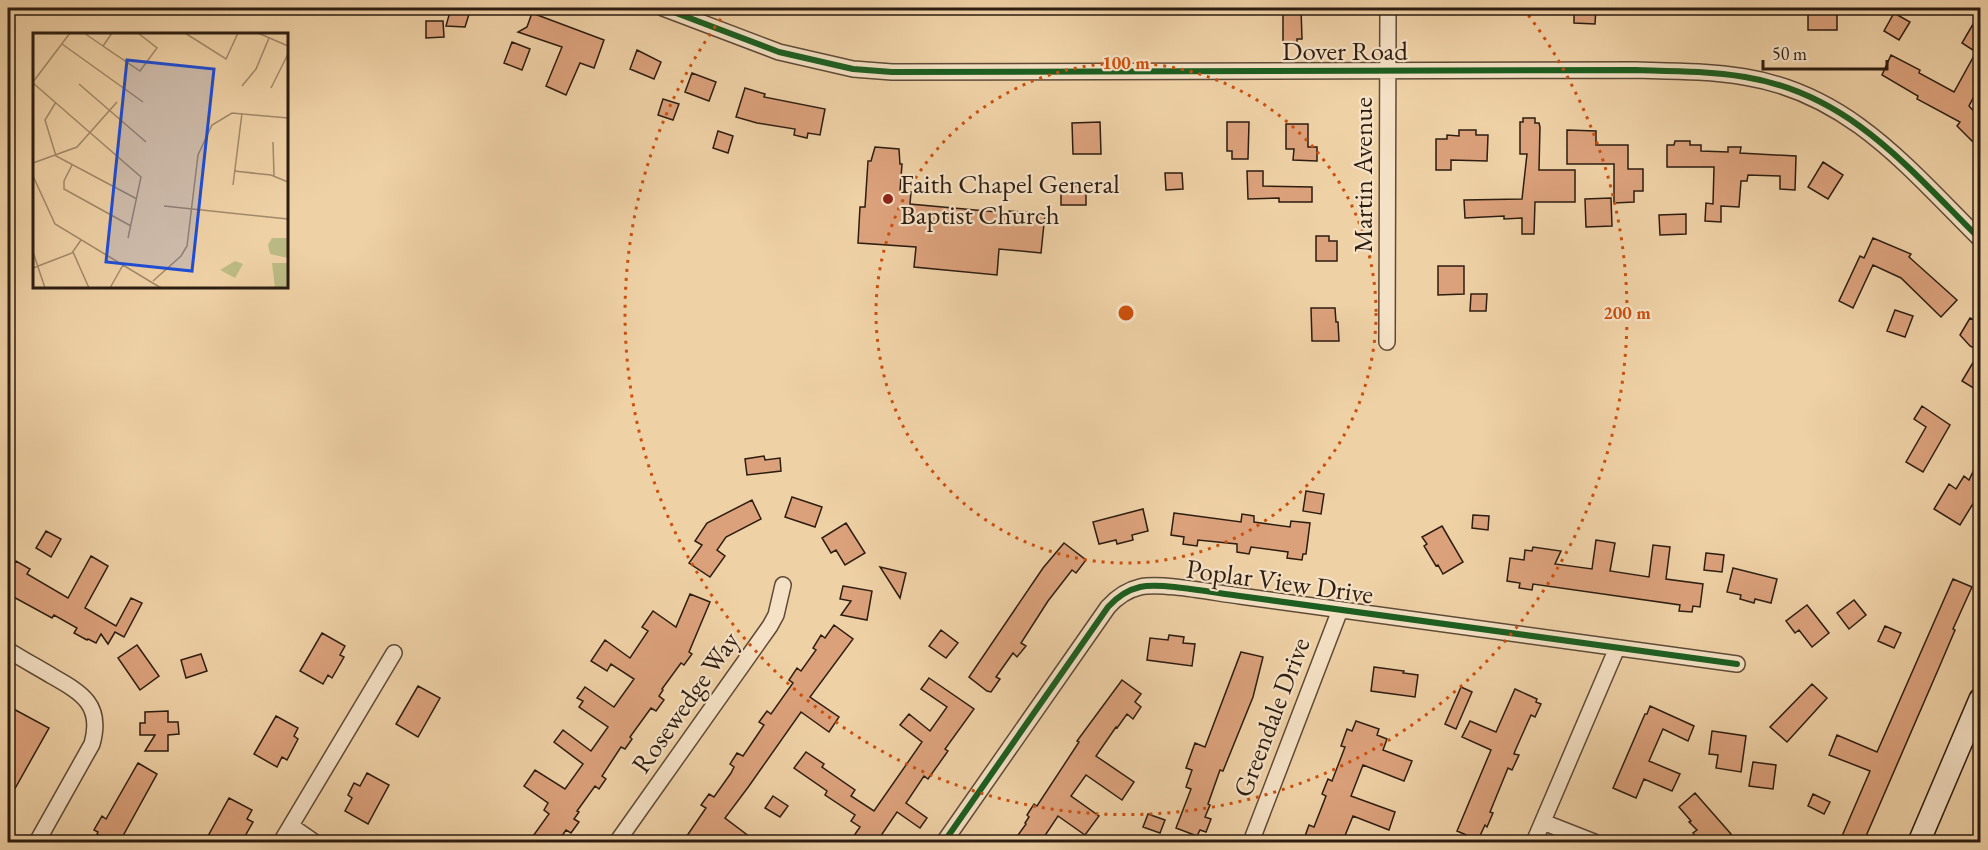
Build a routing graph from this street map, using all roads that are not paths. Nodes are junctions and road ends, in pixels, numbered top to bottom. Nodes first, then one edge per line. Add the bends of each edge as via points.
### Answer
1 (663, 8) edge
2 (1388, 8) edge
3 (1388, 71) junction
4 (1980, 239) edge
5 (1387, 342) dead end
6 (783, 585) dead end
7 (1340, 610) junction
8 (1617, 648) junction
9 (8, 650) edge
10 (394, 653) dead end
11 (1737, 664) dead end
12 (1980, 699) edge
13 (1543, 822) junction
14 (291, 826) junction
15 (37, 843) edge
16 (281, 843) edge
17 (314, 843) edge
18 (617, 843) edge
19 (944, 843) edge
20 (1251, 843) edge
21 (1534, 843) edge
22 (1594, 843) edge
23 (1919, 843) edge

1 - 3 street, Dover Road via 779,52 852,69
2 - 3 street, Martin Avenue
3 - 4 street, Dover Road via 1712,73 1747,77 1794,90 1858,123 1891,150
3 - 5 street, Martin Avenue
6 - 18 street, Rosewedge Way via 770,626
7 - 8 street, Poplar View Drive
7 - 19 street, Poplar View Drive via 1157,586 1142,586 1121,595 1108,607
7 - 20 street, Greendale Drive
8 - 11 street, Poplar View Drive
8 - 13 street
9 - 15 street via 74,688 85,697 96,719 92,744
10 - 14 street
12 - 23 main road
13 - 21 street
13 - 22 street
14 - 16 street
14 - 17 street

